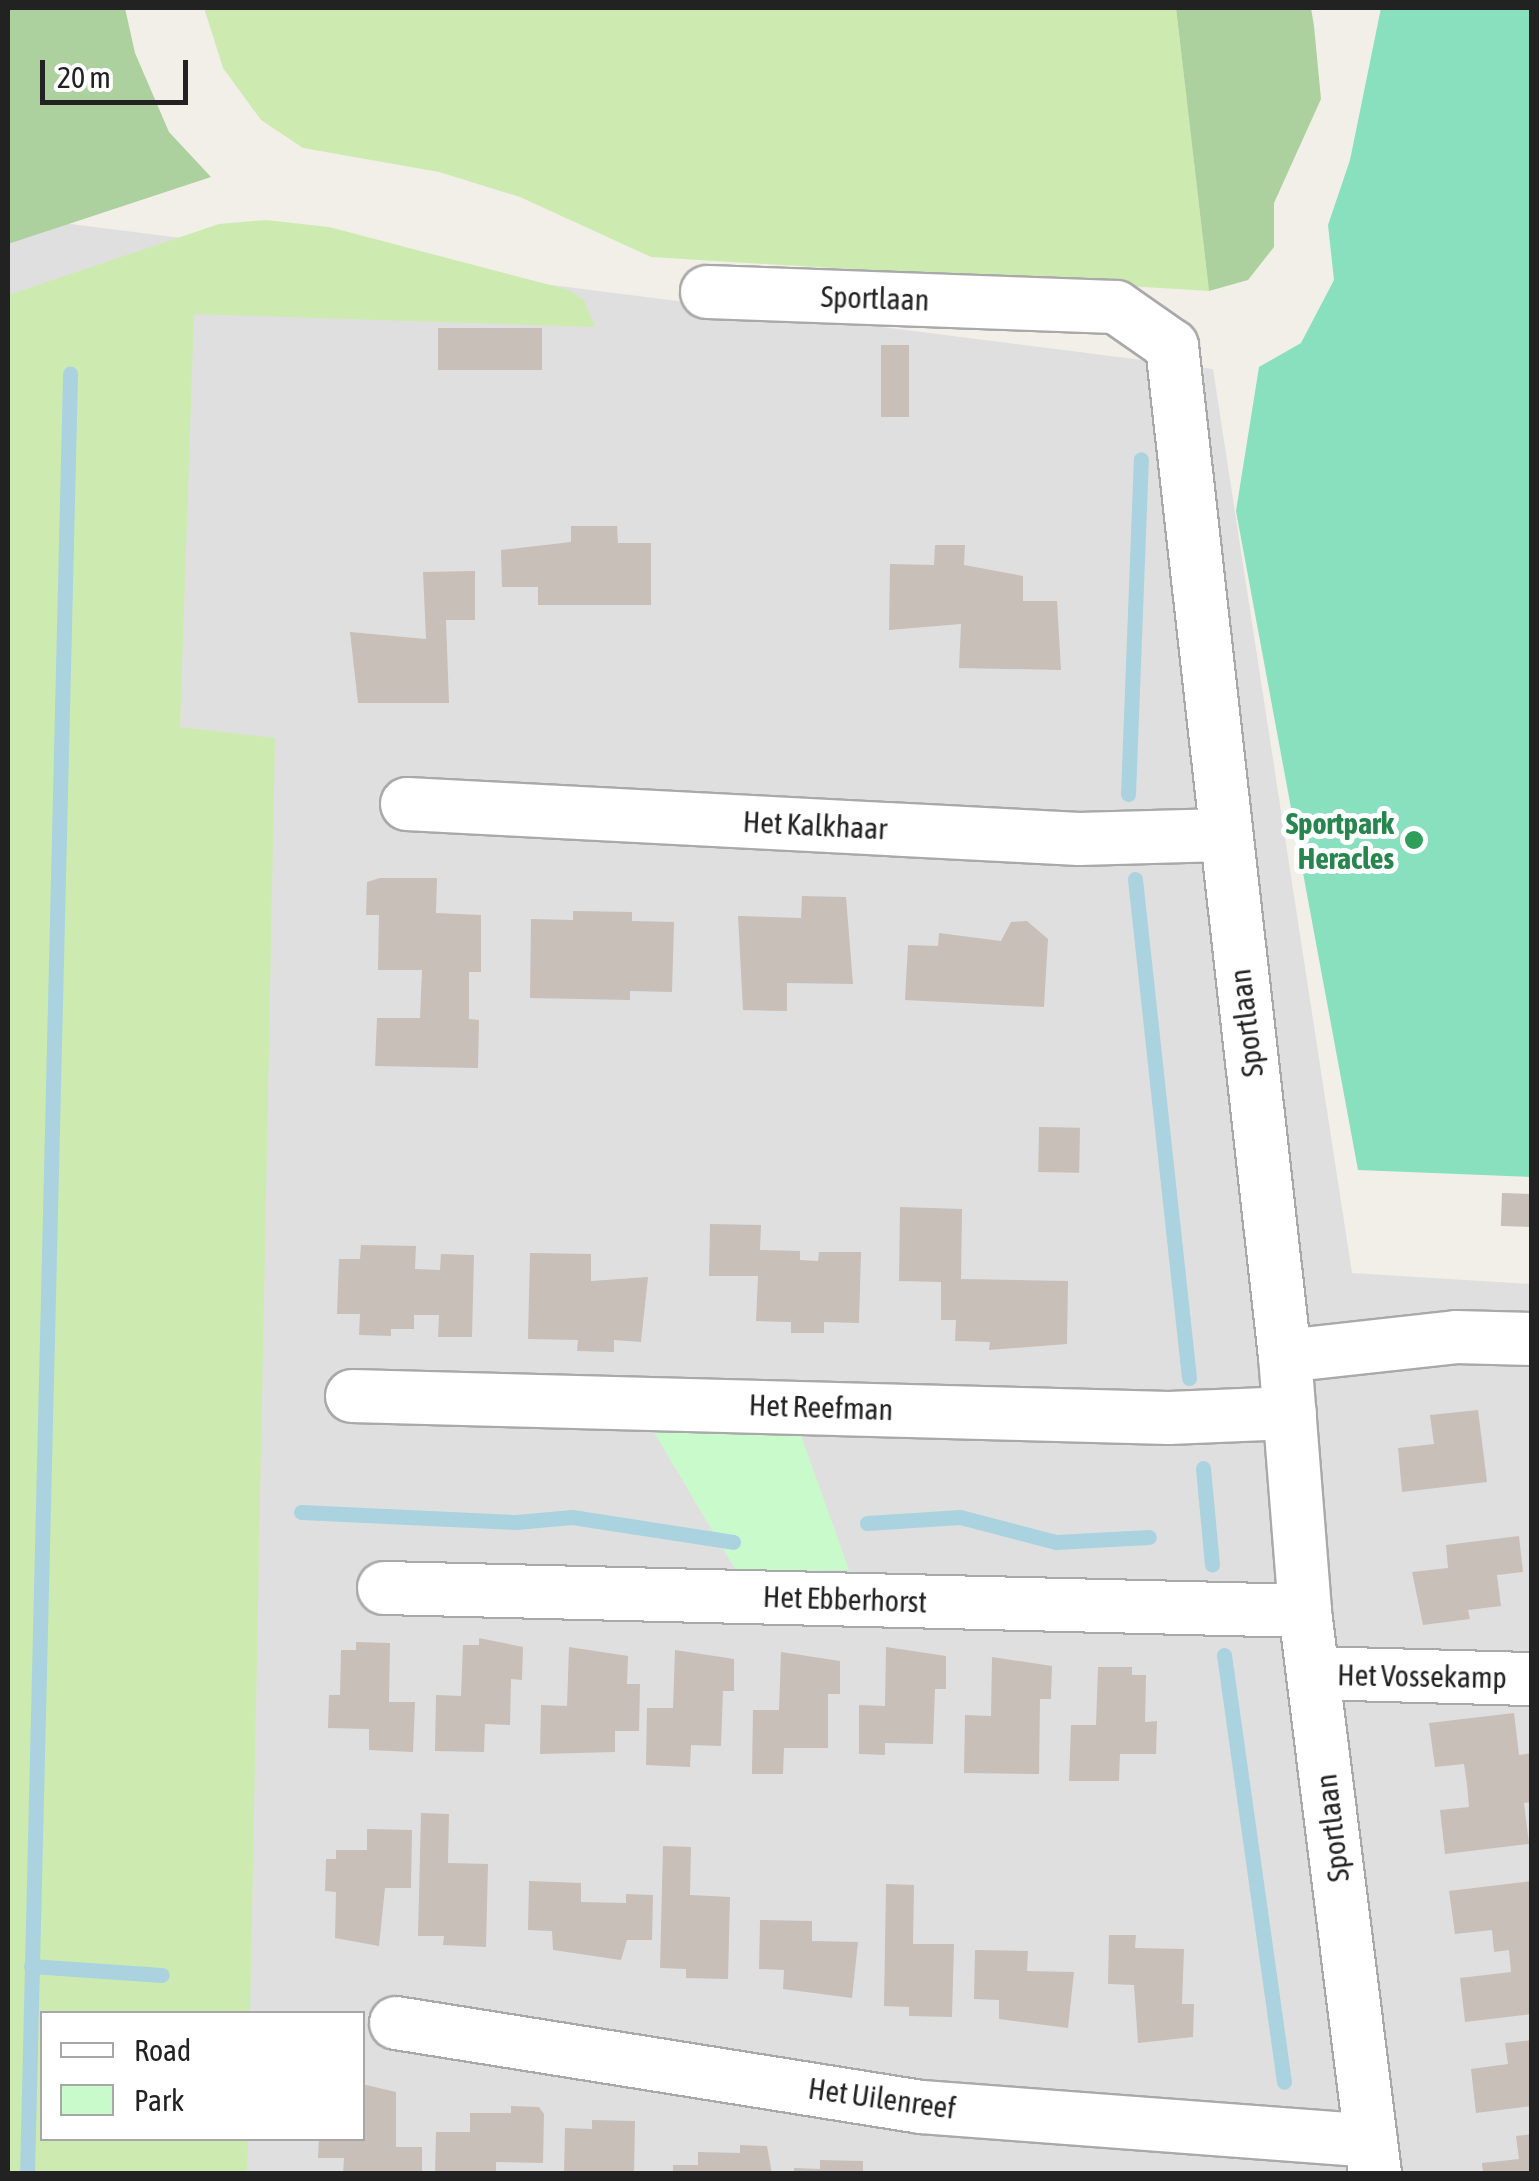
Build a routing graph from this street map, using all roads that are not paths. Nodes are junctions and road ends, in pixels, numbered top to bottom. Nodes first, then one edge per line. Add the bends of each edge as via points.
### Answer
1 (707, 292) dead end
2 (408, 804) dead end
3 (1223, 834) junction
4 (1532, 1339) edge
5 (1285, 1356) junction
6 (352, 1396) dead end
7 (1290, 1413) junction
8 (384, 1588) dead end
9 (1305, 1612) junction
10 (1313, 1673) junction
11 (1532, 1678) edge
12 (396, 2023) dead end
13 (1373, 2157) edge

1 - 3 street, Sportlaan via 1116,307 1172,346
2 - 3 street, Het Kalkhaar via 1078,839
3 - 5 street, Sportlaan
4 - 5 street via 1456,1337
5 - 7 street, Sportlaan
6 - 7 street, Het Reefman via 1169,1418
7 - 9 street, Sportlaan
8 - 9 street, Het Ebberhorst
9 - 10 street, Sportlaan
10 - 11 street, Het Vossekamp
10 - 13 street, Sportlaan
12 - 13 street, Het Uilenreef via 921,2107

